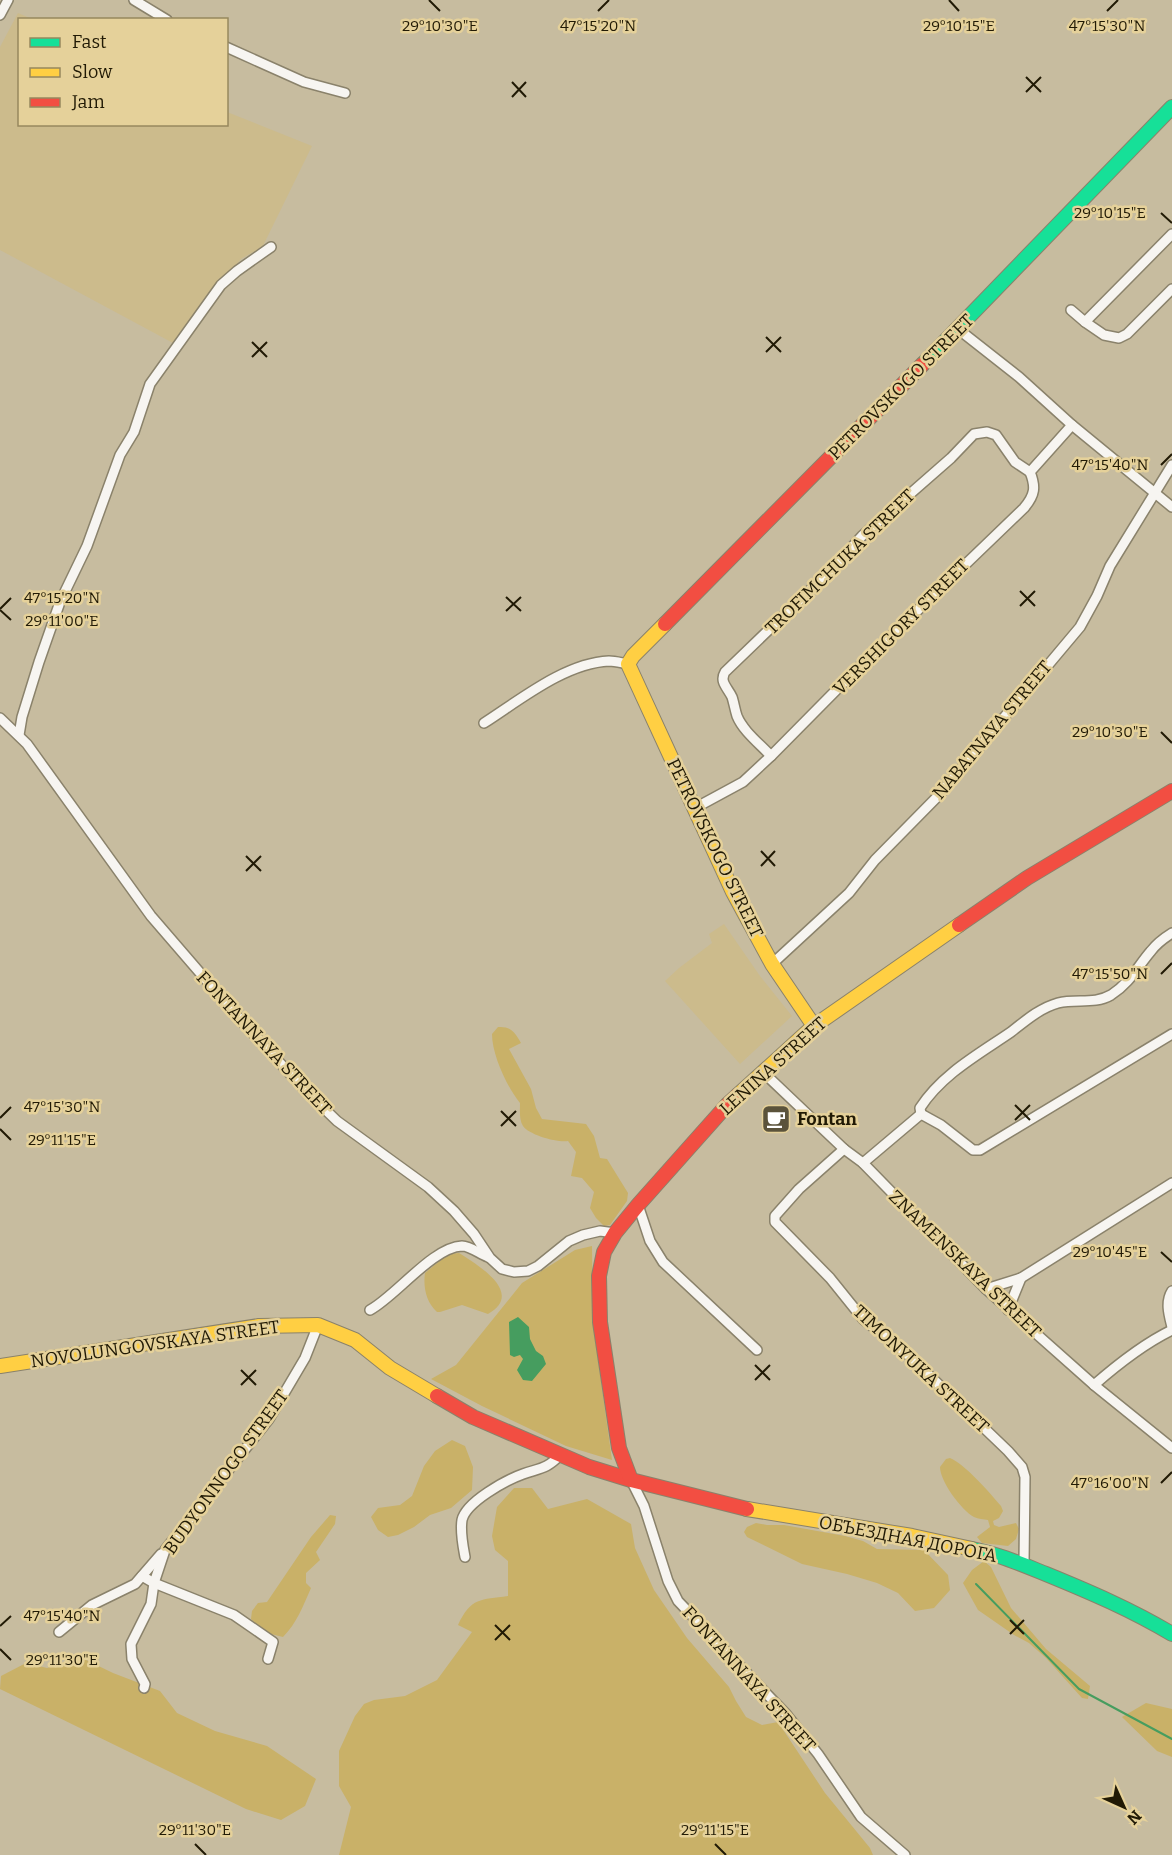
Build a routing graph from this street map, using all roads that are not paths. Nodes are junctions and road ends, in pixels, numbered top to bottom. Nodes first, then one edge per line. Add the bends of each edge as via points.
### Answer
1 (8, 0) edge
2 (134, 0) edge
3 (0, 15) edge
4 (164, 18) edge
5 (228, 48) edge
6 (345, 93) dead end
7 (1172, 107) edge
8 (1172, 234) edge
9 (271, 247) dead end
10 (1172, 289) edge
11 (1071, 310) dead end
12 (1085, 322) junction
13 (957, 329) junction
14 (1072, 425) junction
15 (1172, 465) edge
16 (1030, 472) junction
17 (1156, 493) junction
18 (1172, 507) edge
19 (628, 664) junction
20 (0, 718) edge
21 (484, 723) dead end
22 (19, 735) junction
23 (771, 756) junction
24 (1172, 791) edge
25 (695, 808) junction
26 (1172, 933) edge
27 (771, 964) junction
28 (814, 1026) junction
29 (1172, 1034) edge
30 (764, 1073) junction
31 (921, 1114) junction
32 (844, 1149) junction
33 (863, 1163) junction
34 (1172, 1183) edge
35 (638, 1205) junction
36 (615, 1233) junction
37 (477, 1239) junction
38 (464, 1246) junction
39 (490, 1258) junction
40 (1021, 1278) junction
41 (986, 1290) junction
42 (1172, 1292) edge
43 (370, 1310) dead end
44 (1008, 1310) junction
45 (318, 1325) junction
46 (1172, 1329) edge
47 (757, 1350) dead end
48 (0, 1366) edge
49 (1094, 1385) junction
50 (1172, 1448) edge
51 (560, 1455) junction
52 (632, 1480) junction
53 (165, 1550) junction
54 (465, 1557) dead end
55 (1024, 1564) junction
56 (142, 1576) junction
57 (153, 1583) junction
58 (59, 1632) dead end
59 (1172, 1634) edge
60 (268, 1659) dead end
61 (144, 1688) dead end
62 (905, 1855) edge

1 - 3 street
2 - 4 street
5 - 6 street via 304,82
7 - 13 street, PETROVSKOGO STREET
8 - 12 street
9 - 22 street via 221,285 150,384 87,546 60,602
10 - 12 street via 1119,339 1104,335
11 - 12 street
13 - 14 street
13 - 19 street, PETROVSKOGO STREET
14 - 16 street
14 - 17 street
15 - 17 street, NABATNAYA STREET
16 - 23 street, VERSHIGORY STREET via 1035,489 1024,508
16 - 23 street, TROFIMCHUKA STREET via 1015,462 996,435 974,434 862,536 725,672 723,683 731,694 737,716
17 - 18 street
17 - 27 street, NABATNAYA STREET via 1110,566 1080,627 939,795 875,860 849,893
19 - 21 street via 610,661 576,668
19 - 25 street, PETROVSKOGO STREET
20 - 22 street, FONTANNAYA STREET
22 - 37 street, FONTANNAYA STREET via 151,916 237,1017 303,1089 338,1121 428,1187
23 - 25 street, VERSHIGORY STREET via 743,782
24 - 28 street, LENINA STREET via 1027,878
25 - 27 street, PETROVSKOGO STREET
26 - 31 street via 1151,950 1135,974 1111,995 1098,1000 1058,1002 1041,1010 954,1071 927,1097
27 - 28 street, PETROVSKOGO STREET
28 - 30 street, LENINA STREET
29 - 31 street via 980,1150 973,1150
30 - 32 street, ZNAMENSKAYA STREET
30 - 35 street, LENINA STREET via 727,1105
31 - 33 street
32 - 33 street, ZNAMENSKAYA STREET
32 - 55 street, TIMONYUKA STREET via 799,1190 775,1216 775,1222 830,1278 863,1319 906,1353 1022,1467
33 - 41 street, ZNAMENSKAYA STREET
34 - 40 street
35 - 36 street, LENINA STREET
35 - 47 street via 650,1241 663,1262
36 - 39 street, FONTANNAYA STREET via 583,1234 522,1273 502,1269
36 - 52 street, LENINA STREET via 604,1252 598,1276 600,1322 620,1448
37 - 38 street
37 - 39 street, FONTANNAYA STREET
38 - 39 street
38 - 43 street via 451,1248 432,1259
40 - 41 street
40 - 44 street
41 - 44 street, ZNAMENSKAYA STREET
42 - 46 street via 1168,1297
44 - 49 street, ZNAMENSKAYA STREET
45 - 48 street, NOVOLUNGOVSKAYA STREET via 259,1326
45 - 51 street, NOVOLUNGOVSKAYA STREET via 355,1340 390,1368 473,1417
45 - 53 street, BUDYONNOGO STREET via 305,1358 269,1419
46 - 49 street
49 - 50 street, ZNAMENSKAYA STREET
51 - 52 street, NOVOLUNGOVSKAYA STREET
51 - 54 street via 543,1469 506,1482 471,1505 462,1519
52 - 55 street, ОБЪЕЗДНАЯ ДОРОГА via 744,1509 965,1546
52 - 62 street, FONTANNAYA STREET via 672,1593 786,1714 861,1817
53 - 56 street
53 - 57 street, BUDYONNOGO STREET
55 - 59 street, ОБЪЕЗДНАЯ ДОРОГА via 1105,1598
56 - 57 street
56 - 58 street via 135,1584 92,1605
57 - 60 street via 234,1615 273,1642
57 - 61 street, BUDYONNOGO STREET via 151,1604 131,1644 132,1659

